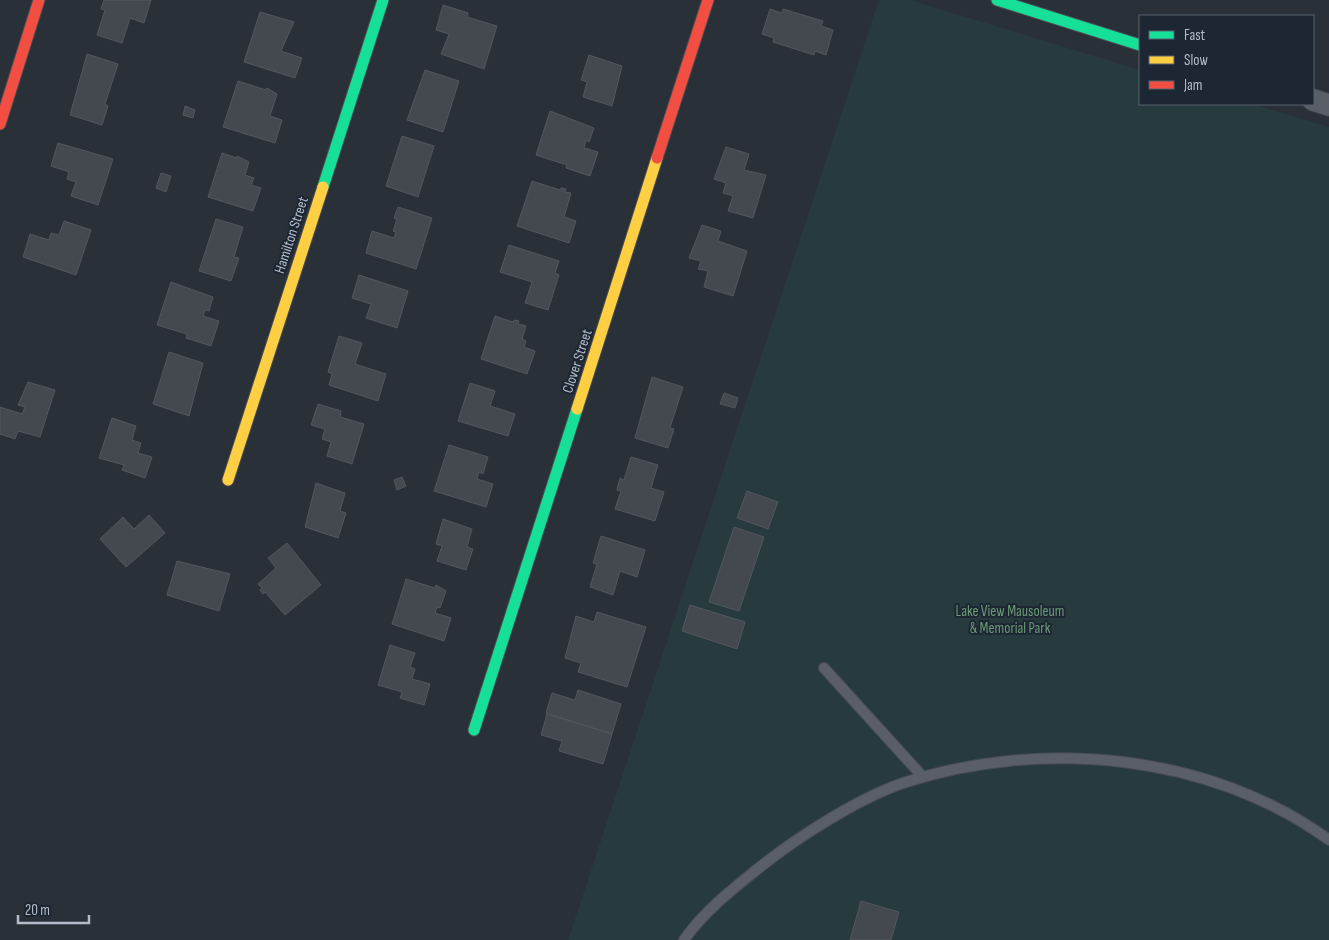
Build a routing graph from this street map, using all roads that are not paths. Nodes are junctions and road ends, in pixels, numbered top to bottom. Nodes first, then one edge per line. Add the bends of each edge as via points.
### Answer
1 (39, 0) edge
2 (383, 0) edge
3 (708, 0) edge
4 (997, 0) edge
5 (1032, 5) edge
6 (1139, 45) edge
7 (1314, 100) edge
8 (1329, 105) edge
9 (0, 124) edge
10 (228, 480) dead end
11 (824, 668) dead end
12 (474, 730) dead end
13 (924, 777) junction
14 (1329, 840) edge
15 (684, 940) edge

1 - 9 street
2 - 10 street, Hamilton Street
3 - 12 street, Clover Street
4 - 5 street
5 - 6 street
7 - 8 street
11 - 13 lane
13 - 14 lane via 1002,761 1055,758 1156,766 1210,781 1256,799
13 - 15 lane via 860,804 779,852 717,903

